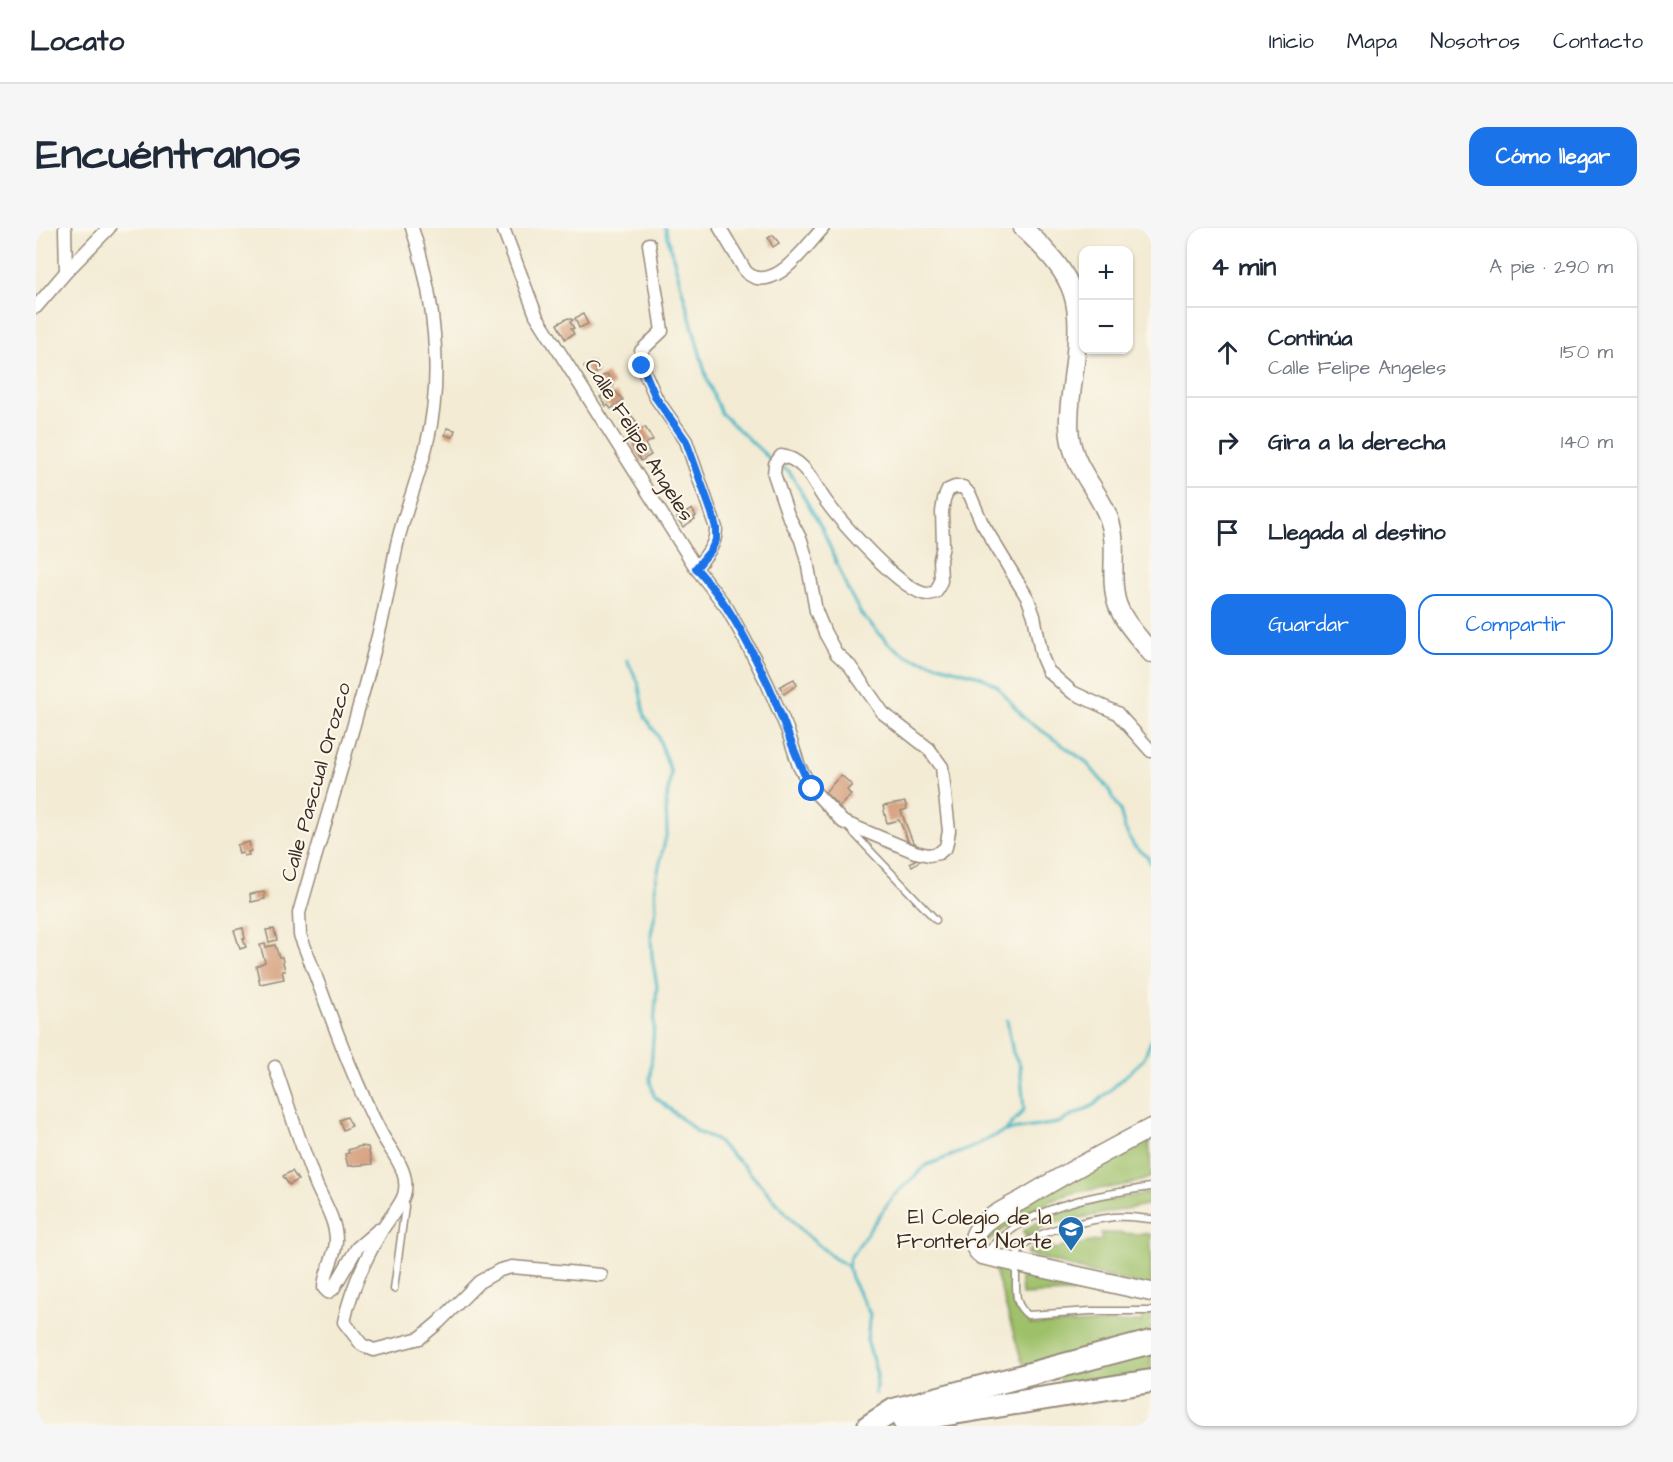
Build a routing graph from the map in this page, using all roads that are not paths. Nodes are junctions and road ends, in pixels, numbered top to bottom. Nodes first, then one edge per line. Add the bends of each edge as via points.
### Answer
1 (65, 228) edge
2 (109, 228) edge
3 (412, 228) edge
4 (503, 228) edge
5 (720, 228) edge
6 (823, 228) edge
7 (1023, 228) edge
8 (649, 244) dead end
9 (66, 272) junction
10 (42, 291) edge
11 (36, 307) edge
12 (696, 568) junction
13 (1151, 653) edge
14 (1151, 751) edge
15 (843, 822) junction
16 (936, 920) dead end
17 (275, 1067) dead end
18 (1151, 1128) edge
19 (1151, 1187) edge
20 (404, 1195) junction
21 (1151, 1219) edge
22 (386, 1223) junction
23 (986, 1256) junction
24 (1016, 1263) junction
25 (601, 1275) dead end
26 (394, 1289) dead end
27 (1151, 1292) edge
28 (1151, 1311) edge
29 (1151, 1341) edge
30 (1151, 1381) edge
31 (1151, 1396) edge
32 (869, 1426) edge
33 (967, 1426) edge

1 - 9 street
2 - 9 street
3 - 20 street, Calle Pascual Orozco via 423,262 434,327 432,417 398,540 380,627 299,913 300,935 351,1068 381,1134 398,1159
4 - 12 street, Calle Felipe Angeles via 536,315
5 - 6 street via 746,272 760,279 780,274
7 - 13 main road via 1048,252 1074,291 1078,329 1070,436 1081,472 1110,520 1116,600 1123,617
8 - 12 street via 662,331 641,351 642,366 656,398 686,441 716,528 716,540
9 - 10 street
10 - 11 street
12 - 15 street, Calle Felipe Angeles via 727,608 745,640 812,789
14 - 15 street via 1117,713 1072,692 1048,671 1028,599 963,487 948,490 942,512 941,581 936,592 927,594 890,571 839,519 796,460 782,456 775,464 774,474 804,550 816,611 825,633 836,653 884,712 929,749 942,767 949,831 946,847 939,853 915,852
15 - 16 lane
17 - 22 street via 336,1238 324,1282 328,1292 357,1248
18 - 23 main road via 990,1219 976,1232 974,1243 978,1252
19 - 23 lane via 1088,1197 1052,1209 1018,1225
20 - 22 street
20 - 26 lane
21 - 24 lane via 1115,1217 1066,1226 1035,1237 1020,1249
22 - 25 street via 363,1263 344,1322 362,1345 374,1350 420,1338 479,1282 500,1270 512,1267
23 - 24 main road
24 - 27 main road
24 - 28 lane via 1016,1297 1019,1307 1028,1315
29 - 32 highway via 894,1410
30 - 32 highway
31 - 33 highway

